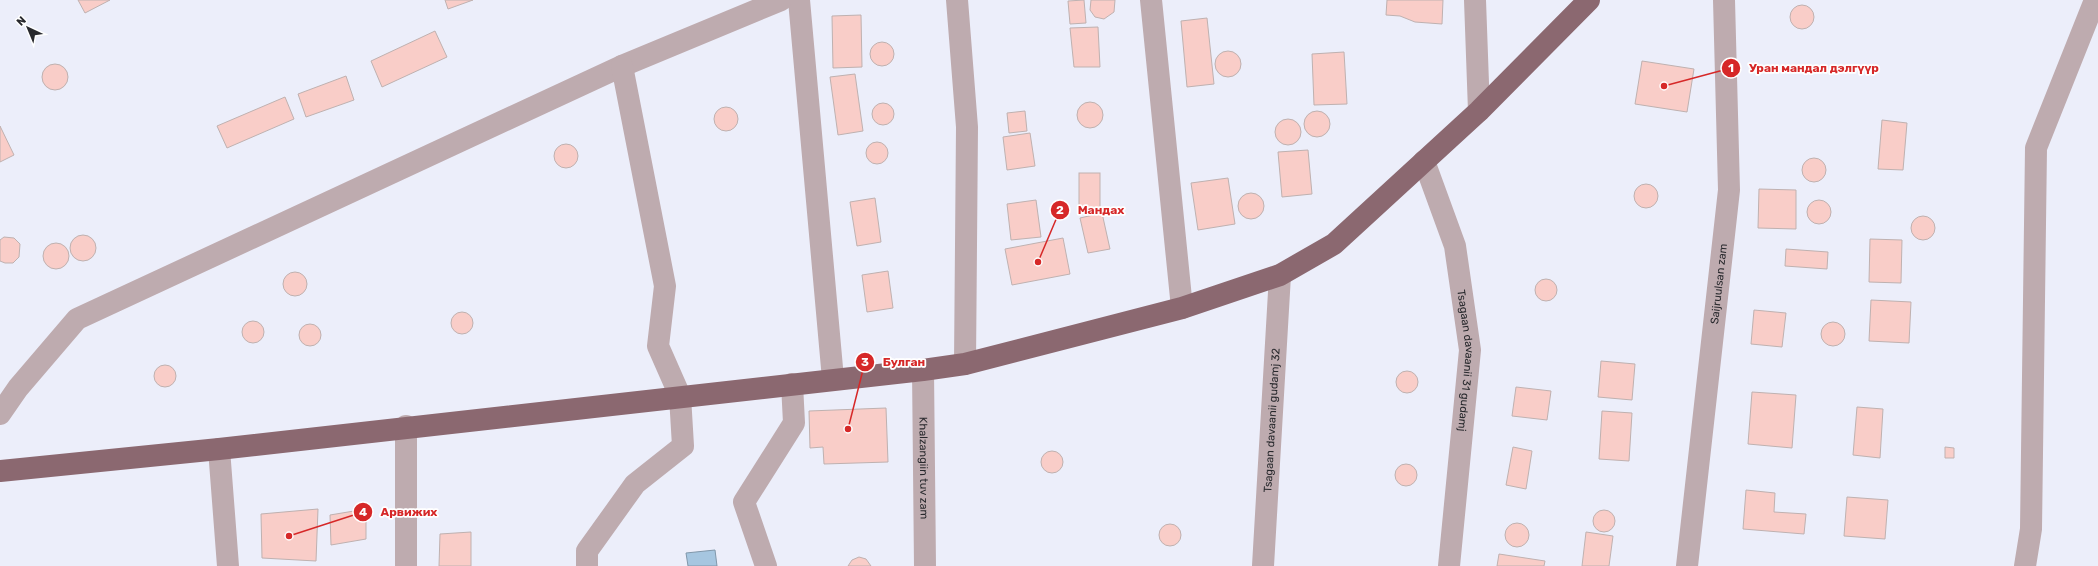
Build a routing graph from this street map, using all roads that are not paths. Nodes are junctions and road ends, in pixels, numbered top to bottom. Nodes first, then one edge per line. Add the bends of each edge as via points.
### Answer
1 (781, 0) edge
2 (799, 0) edge
3 (957, 0) edge
4 (1151, 0) edge
5 (1475, 0) edge
6 (1589, 0) edge
7 (1724, 0) edge
8 (2095, 0) edge
9 (622, 66) junction
10 (1479, 111) junction
11 (1424, 162) junction
12 (1280, 275) junction
13 (1182, 308) junction
14 (965, 364) junction
15 (923, 370) junction
16 (833, 380) junction
17 (792, 384) junction
18 (680, 396) junction
19 (0, 414) edge
20 (406, 426) junction
21 (219, 449) junction
22 (0, 471) edge
23 (228, 566) edge
24 (406, 566) edge
25 (587, 566) edge
26 (766, 566) edge
27 (925, 566) edge
28 (1263, 566) edge
29 (1449, 566) edge
30 (1686, 566) edge
31 (2025, 566) edge

1 - 9 street
2 - 16 street
3 - 14 street via 967,127
4 - 13 street
5 - 10 street
6 - 10 highway
7 - 30 street, Saijruulsan zam via 1729,190
8 - 31 street via 2036,148 2031,529
9 - 18 street via 665,286 658,346
9 - 19 street via 77,319 18,388
10 - 11 highway
11 - 12 highway via 1334,244
11 - 29 street, Tsagaan davaanii 31 gudamj via 1456,246 1470,350
12 - 13 highway
12 - 28 street, Tsagaan davaanii gudamj 32
13 - 14 highway
14 - 15 highway
15 - 16 highway
15 - 27 street, Khalzangiin tuv zam
16 - 17 highway
17 - 18 highway
17 - 26 street via 794,423 744,502
18 - 20 highway
18 - 25 street via 683,446 635,484 587,551
20 - 21 highway
20 - 24 street
21 - 22 highway
21 - 23 street

